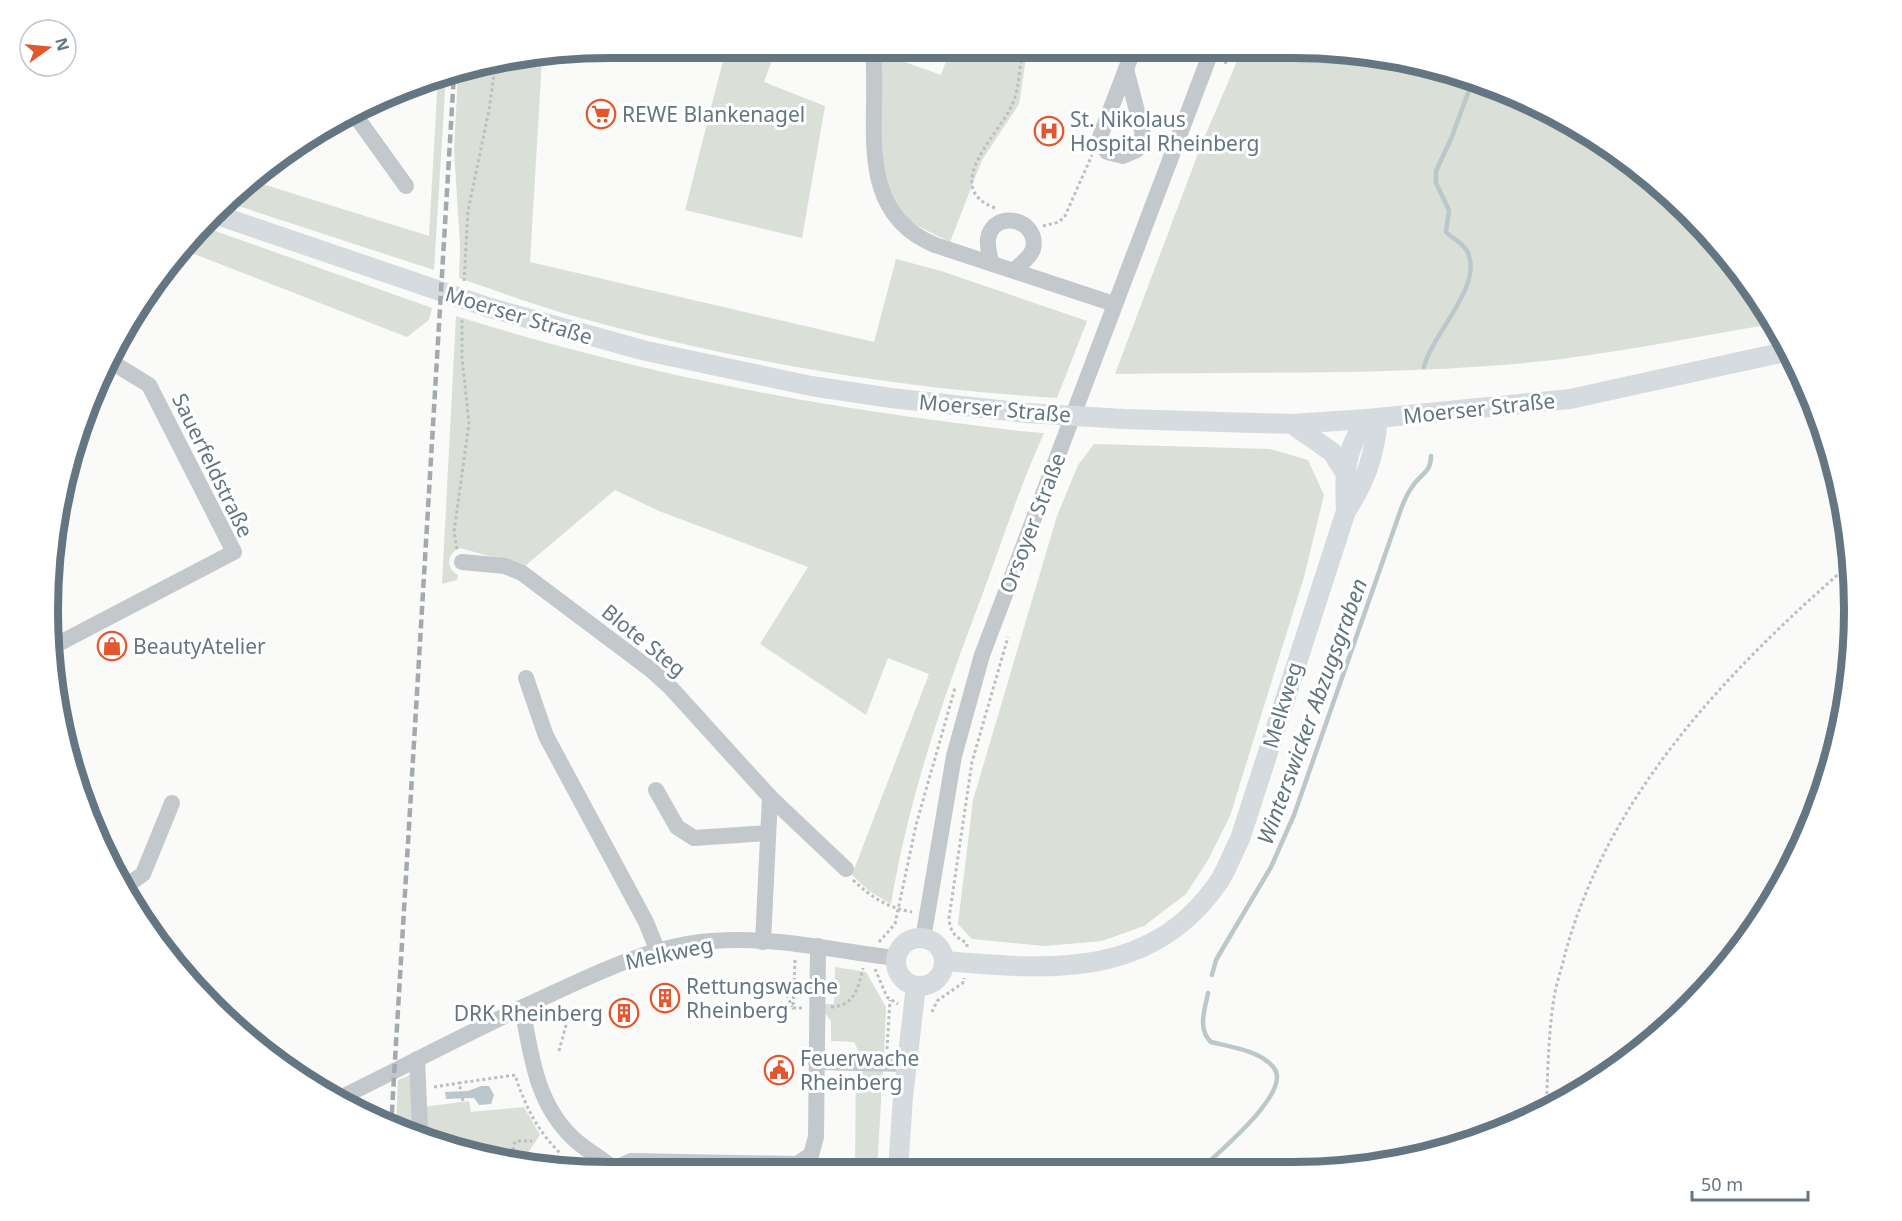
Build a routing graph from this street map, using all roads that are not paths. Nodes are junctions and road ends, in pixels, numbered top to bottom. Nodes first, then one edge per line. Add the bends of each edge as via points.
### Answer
1 (873, 58) edge
2 (1130, 58) edge
3 (1205, 58) edge
4 (1126, 69) junction
5 (357, 120) edge
6 (406, 186) dead end
7 (223, 217) edge
8 (991, 262) junction
9 (1015, 270) junction
10 (1113, 304) junction
11 (1780, 353) edge
12 (116, 365) edge
13 (1372, 418) junction
14 (1292, 424) junction
15 (1344, 471) junction
16 (1346, 512) junction
17 (462, 562) dead end
18 (60, 643) edge
19 (526, 678) dead end
20 (656, 790) dead end
21 (770, 797) junction
22 (172, 803) dead end
23 (767, 833) junction
24 (846, 868) road end
25 (130, 883) edge
26 (923, 939) junction
27 (763, 942) junction
28 (658, 952) junction
29 (818, 954) junction
30 (897, 958) junction
31 (944, 961) junction
32 (916, 986) junction
33 (522, 1007) junction
34 (417, 1059) junction
35 (816, 1062) junction
36 (907, 1064) junction
37 (346, 1095) edge
38 (420, 1129) dead end
39 (605, 1162) edge
40 (629, 1162) edge
41 (664, 1162) edge
42 (801, 1162) edge
43 (899, 1162) edge

1 - 8 street via 875,166 884,199 911,233 935,245
2 - 4 street
3 - 10 street, Orsoyer Straße
4 - 4 street via 1102,129 1102,145 1107,152 1123,156 1131,154 1141,143 1141,125
5 - 6 street
7 - 14 main road, Moerser Straße via 487,306 730,371 891,398 1027,413
8 - 9 street
8 - 9 street via 990,232 1000,222 1015,220 1028,228 1034,242 1030,255
9 - 10 street
10 - 26 street, Orsoyer Straße via 982,655 954,756
11 - 13 main road, Moerser Straße via 1570,399
12 - 18 street, Sauerfeldstraße via 148,385 234,552
13 - 14 main road, Moerser Straße
13 - 15 main road, Melkweg via 1352,441
13 - 16 main road, Melkweg via 1371,462
14 - 15 main road via 1332,452
15 - 16 main road, Melkweg
16 - 31 main road, Melkweg via 1240,839 1220,879 1192,914 1166,936 1135,952 1100,962 1018,967
17 - 21 street, Blote Steg via 505,566 522,573 650,669
19 - 28 street via 546,736
20 - 23 street via 677,827 694,838
21 - 23 street
21 - 24 street, Blote Steg
22 - 25 street via 143,874
23 - 27 street
26 - 30 main road via 903,946
26 - 31 main road via 938,946
27 - 28 street, Melkweg via 711,941
27 - 29 street, Melkweg
28 - 33 street, Melkweg via 620,962
29 - 30 street, Melkweg
29 - 35 street
30 - 32 main road via 902,977
31 - 32 main road via 936,980
32 - 36 main road
33 - 34 street, Melkweg
33 - 39 street via 534,1071 549,1108 575,1140
34 - 37 street, Melkweg
34 - 38 street
35 - 36 street
35 - 42 street via 814,1147
36 - 43 main road
40 - 41 street

